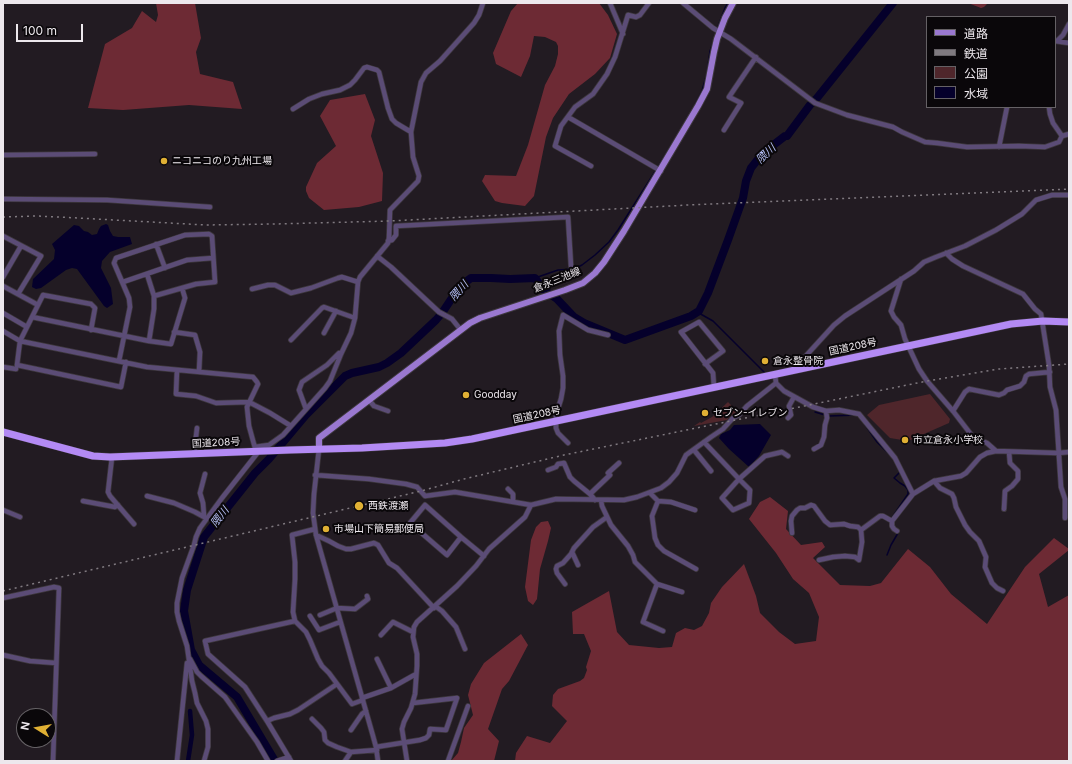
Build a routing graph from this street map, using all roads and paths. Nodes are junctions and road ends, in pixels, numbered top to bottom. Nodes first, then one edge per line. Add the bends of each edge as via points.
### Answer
1 (483, 3) edge
2 (610, 3) edge
3 (649, 3) edge
4 (682, 3) edge
5 (733, 3) edge
6 (1069, 24) edge
7 (720, 32) junction
8 (623, 34) junction
9 (1056, 41) edge
10 (1069, 43) edge
11 (756, 58) junction
12 (1007, 108) edge
13 (1049, 108) edge
14 (294, 109) dead end
15 (568, 117) junction
16 (724, 130) dead end
17 (411, 132) junction
18 (1069, 134) edge
19 (1062, 136) junction
20 (999, 147) junction
21 (95, 154) dead end
22 (3, 155) edge
23 (590, 166) dead end
24 (661, 171) junction
25 (1069, 196) edge
26 (3, 199) edge
27 (210, 207) dead end
28 (3, 236) edge
29 (388, 241) junction
30 (156, 244) junction
31 (22, 246) junction
32 (946, 253) junction
33 (377, 256) junction
34 (213, 258) junction
35 (571, 266) dead end
36 (164, 268) junction
37 (146, 274) junction
38 (3, 277) edge
39 (900, 279) junction
40 (123, 282) junction
41 (358, 282) junction
42 (3, 286) edge
43 (182, 288) junction
44 (252, 289) dead end
45 (18, 294) junction
46 (154, 296) junction
47 (38, 305) junction
48 (336, 311) junction
49 (3, 313) edge
50 (32, 317) junction
51 (355, 318) junction
52 (1043, 321) junction
53 (1069, 322) edge
54 (27, 327) junction
55 (460, 329) junction
56 (91, 330) junction
57 (3, 331) edge
58 (174, 332) junction
59 (324, 332) dead end
60 (608, 335) dead end
61 (124, 336) junction
62 (291, 340) dead end
63 (20, 341) junction
64 (149, 341) junction
65 (908, 346) junction
66 (341, 354) junction
67 (119, 361) junction
68 (126, 362) junction
69 (705, 364) junction
70 (3, 367) edge
71 (16, 369) dead end
72 (177, 370) junction
73 (793, 370) junction
74 (199, 372) junction
75 (1050, 372) junction
76 (769, 375) junction
77 (776, 383) junction
78 (714, 387) junction
79 (794, 397) junction
80 (369, 400) junction
81 (249, 402) junction
82 (306, 409) junction
83 (826, 411) junction
84 (953, 411) junction
85 (388, 412) dead end
86 (788, 418) dead end
87 (556, 421) junction
88 (291, 426) junction
89 (197, 428) dead end
90 (3, 432) edge
91 (704, 442) junction
92 (568, 443) dead end
93 (319, 449) junction
94 (814, 449) dead end
95 (258, 450) junction
96 (694, 450) junction
97 (996, 451) junction
98 (1009, 452) junction
99 (1069, 452) edge
100 (1058, 453) junction
101 (194, 454) junction
102 (788, 456) dead end
103 (112, 457) junction
104 (619, 463) dead end
105 (548, 470) dead end
106 (711, 471) dead end
107 (205, 474) dead end
108 (316, 475) junction
109 (739, 479) junction
110 (934, 481) junction
111 (508, 489) dead end
112 (650, 493) junction
113 (590, 494) junction
114 (913, 494) junction
115 (147, 496) dead end
116 (595, 500) junction
117 (601, 500) junction
118 (83, 501) dead end
119 (658, 501) junction
120 (513, 502) junction
121 (118, 505) junction
122 (531, 506) junction
123 (1004, 509) dead end
124 (3, 510) edge
125 (695, 510) dead end
126 (20, 517) dead end
127 (205, 517) junction
128 (607, 517) junction
129 (1064, 518) dead end
130 (892, 521) junction
131 (134, 524) dead end
132 (315, 529) junction
133 (861, 530) junction
134 (897, 531) dead end
135 (792, 533) dead end
136 (316, 535) junction
137 (461, 537) junction
138 (572, 552) junction
139 (484, 556) junction
140 (819, 560) dead end
141 (578, 565) dead end
142 (696, 569) dead end
143 (565, 584) dead end
144 (657, 584) junction
145 (1002, 591) dead end
146 (682, 592) dead end
147 (367, 596) dead end
148 (3, 598) edge
149 (435, 607) junction
150 (336, 608) junction
151 (320, 614) dead end
152 (310, 616) dead end
153 (295, 621) junction
154 (340, 622) junction
155 (663, 631) dead end
156 (413, 632) junction
157 (381, 635) dead end
158 (465, 649) dead end
159 (3, 655) edge
160 (188, 655) junction
161 (377, 659) dead end
162 (56, 663) junction
163 (416, 674) junction
164 (337, 684) junction
165 (391, 688) junction
166 (362, 699) junction
167 (413, 703) junction
168 (468, 706) dead end
169 (366, 711) junction
170 (312, 719) dead end
171 (267, 721) junction
172 (351, 730) dead end
173 (404, 742) junction
174 (376, 748) junction
175 (351, 752) junction
176 (290, 759) edge
177 (53, 761) edge
178 (178, 761) edge
179 (204, 761) edge
180 (268, 761) edge
181 (277, 761) edge
182 (346, 761) edge
183 (378, 761) edge
184 (407, 761) edge
185 (448, 761) edge

1 - 17 street via 474,23 423,77
2 - 8 street
3 - 8 street via 640,15 628,15
4 - 7 street
5 - 7 main road, 倉永三池線
6 - 9 street
7 - 11 street
7 - 24 main road, 倉永三池線 via 707,89
8 - 15 street via 611,67 601,84 593,94 575,107
9 - 10 street
11 - 16 street via 729,97 741,103
11 - 20 street via 815,103 893,127 925,142 967,147
12 - 20 street
13 - 19 street via 1053,123
14 - 17 street via 315,96 350,85 367,67 379,72 392,119
15 - 23 street via 561,126 555,146
15 - 24 street
17 - 29 street via 418,181 390,210
18 - 19 street
19 - 20 street via 1059,142 1045,147
21 - 22 street
24 - 55 main road, 倉永三池線 via 595,273 566,290 480,318
25 - 32 street via 1052,195 1036,200 1013,221
26 - 27 street via 107,200
28 - 31 street
29 - 33 street
29 - 35 street via 396,235 396,226 568,217
30 - 34 street via 185,235 209,234 212,236
30 - 36 street
30 - 40 street via 116,258 114,263
31 - 38 street
31 - 45 street via 41,256
32 - 39 street via 924,262
32 - 52 street via 963,266 1023,294 1041,314
33 - 41 street
33 - 55 street via 439,312 452,319
34 - 36 street via 187,260
34 - 43 street via 215,282
36 - 37 street
37 - 40 street
37 - 46 street
39 - 65 street via 891,311 901,325
39 - 73 street via 832,327
40 - 61 street via 130,308
41 - 44 street via 342,277 291,293 275,285
41 - 51 street
42 - 45 street
43 - 46 street
43 - 58 street via 185,298
45 - 47 street
46 - 64 street
47 - 50 street
47 - 56 street via 43,295 91,304 95,308
48 - 51 street
48 - 59 street
48 - 62 street via 322,308
49 - 54 street
50 - 54 street
50 - 56 street
51 - 66 street
52 - 53 highway, 国道208号
52 - 65 highway, 国道208号 via 1011,324
52 - 75 street
54 - 63 street
55 - 80 main road, 倉永三池線
56 - 61 street
57 - 63 street
58 - 64 street via 171,344
58 - 74 street via 195,335 200,352
60 - 87 street via 588,330 563,315 560,355 563,388
61 - 64 street
61 - 67 street
63 - 67 street
63 - 68 street via 17,365 113,386 121,387
65 - 73 highway, 国道208号
65 - 84 street via 927,381
66 - 82 street via 330,381
66 - 82 street via 302,382 298,390
67 - 68 street
68 - 72 street
69 - 69 street via 681,332 699,322 723,351
69 - 78 street via 712,373
70 - 71 street
72 - 74 street
72 - 81 street via 176,394 196,396 216,403
73 - 76 highway, 国道208号
74 - 81 street via 253,377 258,384
75 - 84 street via 1029,374 1020,386 1004,394 969,389
75 - 100 street via 1050,387 1056,410
76 - 77 street
76 - 78 highway, 国道208号
77 - 79 street
77 - 91 street via 733,418 723,430
78 - 87 highway, 国道208号
79 - 83 street
79 - 86 street via 789,406
80 - 85 street via 374,406
80 - 93 main road, 倉永三池線 via 320,438
81 - 88 street
81 - 95 street via 249,426
82 - 88 street
83 - 94 street via 824,436 821,445
83 - 114 street via 839,410 859,414 894,458
84 - 97 street via 973,437
87 - 92 street via 558,433
87 - 93 highway, 国道208号 via 445,443
88 - 95 street via 283,435
89 - 101 street
90 - 103 highway, 国道208号 via 92,456
91 - 96 street
91 - 109 street
93 - 95 highway, 国道208号
93 - 108 street
95 - 101 highway, 国道208号
95 - 127 street
96 - 106 street
96 - 112 street via 686,455 669,482
97 - 98 street
97 - 110 street via 980,457 961,476
98 - 100 street
98 - 123 street via 1010,463 1018,471 1018,480 1005,491
99 - 100 street
100 - 129 street via 1061,487 1065,499
101 - 103 highway, 国道208号
102 - 109 street via 782,452 765,456
103 - 121 street via 108,492
104 - 113 street
105 - 113 street via 564,463 574,482
107 - 127 street via 200,493
108 - 120 street via 406,484 417,487 425,496 455,492
108 - 132 street via 313,512
109 - 109 street via 750,490 749,503 733,510 722,498
110 - 114 street
110 - 145 street via 940,488 952,494 965,525 979,540 986,556 985,567 992,583
111 - 120 street via 513,494
112 - 117 street via 624,500
112 - 119 street
113 - 116 street
114 - 130 street
115 - 127 street via 174,503
116 - 117 street
116 - 122 street via 556,499
117 - 128 street
118 - 121 street via 115,508
119 - 125 street
119 - 142 street via 652,516 658,545
120 - 122 street
121 - 131 street
122 - 139 street via 525,517
124 - 126 street
127 - 160 street via 182,578 177,603
128 - 138 street via 593,527
128 - 144 street via 628,546 635,562
130 - 133 street via 880,516
130 - 134 street via 892,526
132 - 136 street
132 - 153 street via 292,535 295,568 292,612
133 - 135 street via 844,524 830,525 811,504 800,508 792,516
133 - 140 street via 862,542 858,562 855,557 845,556
136 - 149 street via 338,546 351,549 378,544 389,563
136 - 150 street
137 - 137 street via 425,506 410,523 447,555
137 - 139 street
138 - 141 street
138 - 143 street via 556,569
139 - 149 street
144 - 146 street
144 - 155 street via 643,622
147 - 150 street via 368,599 355,609
148 - 162 street via 59,588
149 - 156 street via 417,622
149 - 158 street via 456,627
150 - 151 street
150 - 154 street
152 - 154 street via 319,630
153 - 164 street via 306,632 322,666
153 - 171 street via 205,641 208,654 245,687
154 - 166 street
156 - 157 street via 393,622
156 - 163 street via 417,654
159 - 162 street via 30,662
160 - 178 street
160 - 179 street via 197,703 208,729 208,747
160 - 180 street via 197,672 225,697
161 - 165 street
162 - 177 street
163 - 165 street
163 - 167 street
164 - 166 street via 352,704
164 - 171 street via 298,710
165 - 166 street
166 - 169 street
167 - 173 street via 402,729
167 - 173 street via 457,698 446,730 430,729 426,738
168 - 185 street
169 - 172 street
169 - 174 street
170 - 175 street via 324,732 328,743
171 - 176 street
173 - 174 street
173 - 184 street
174 - 175 street
174 - 183 street
175 - 182 street
176 - 181 street

